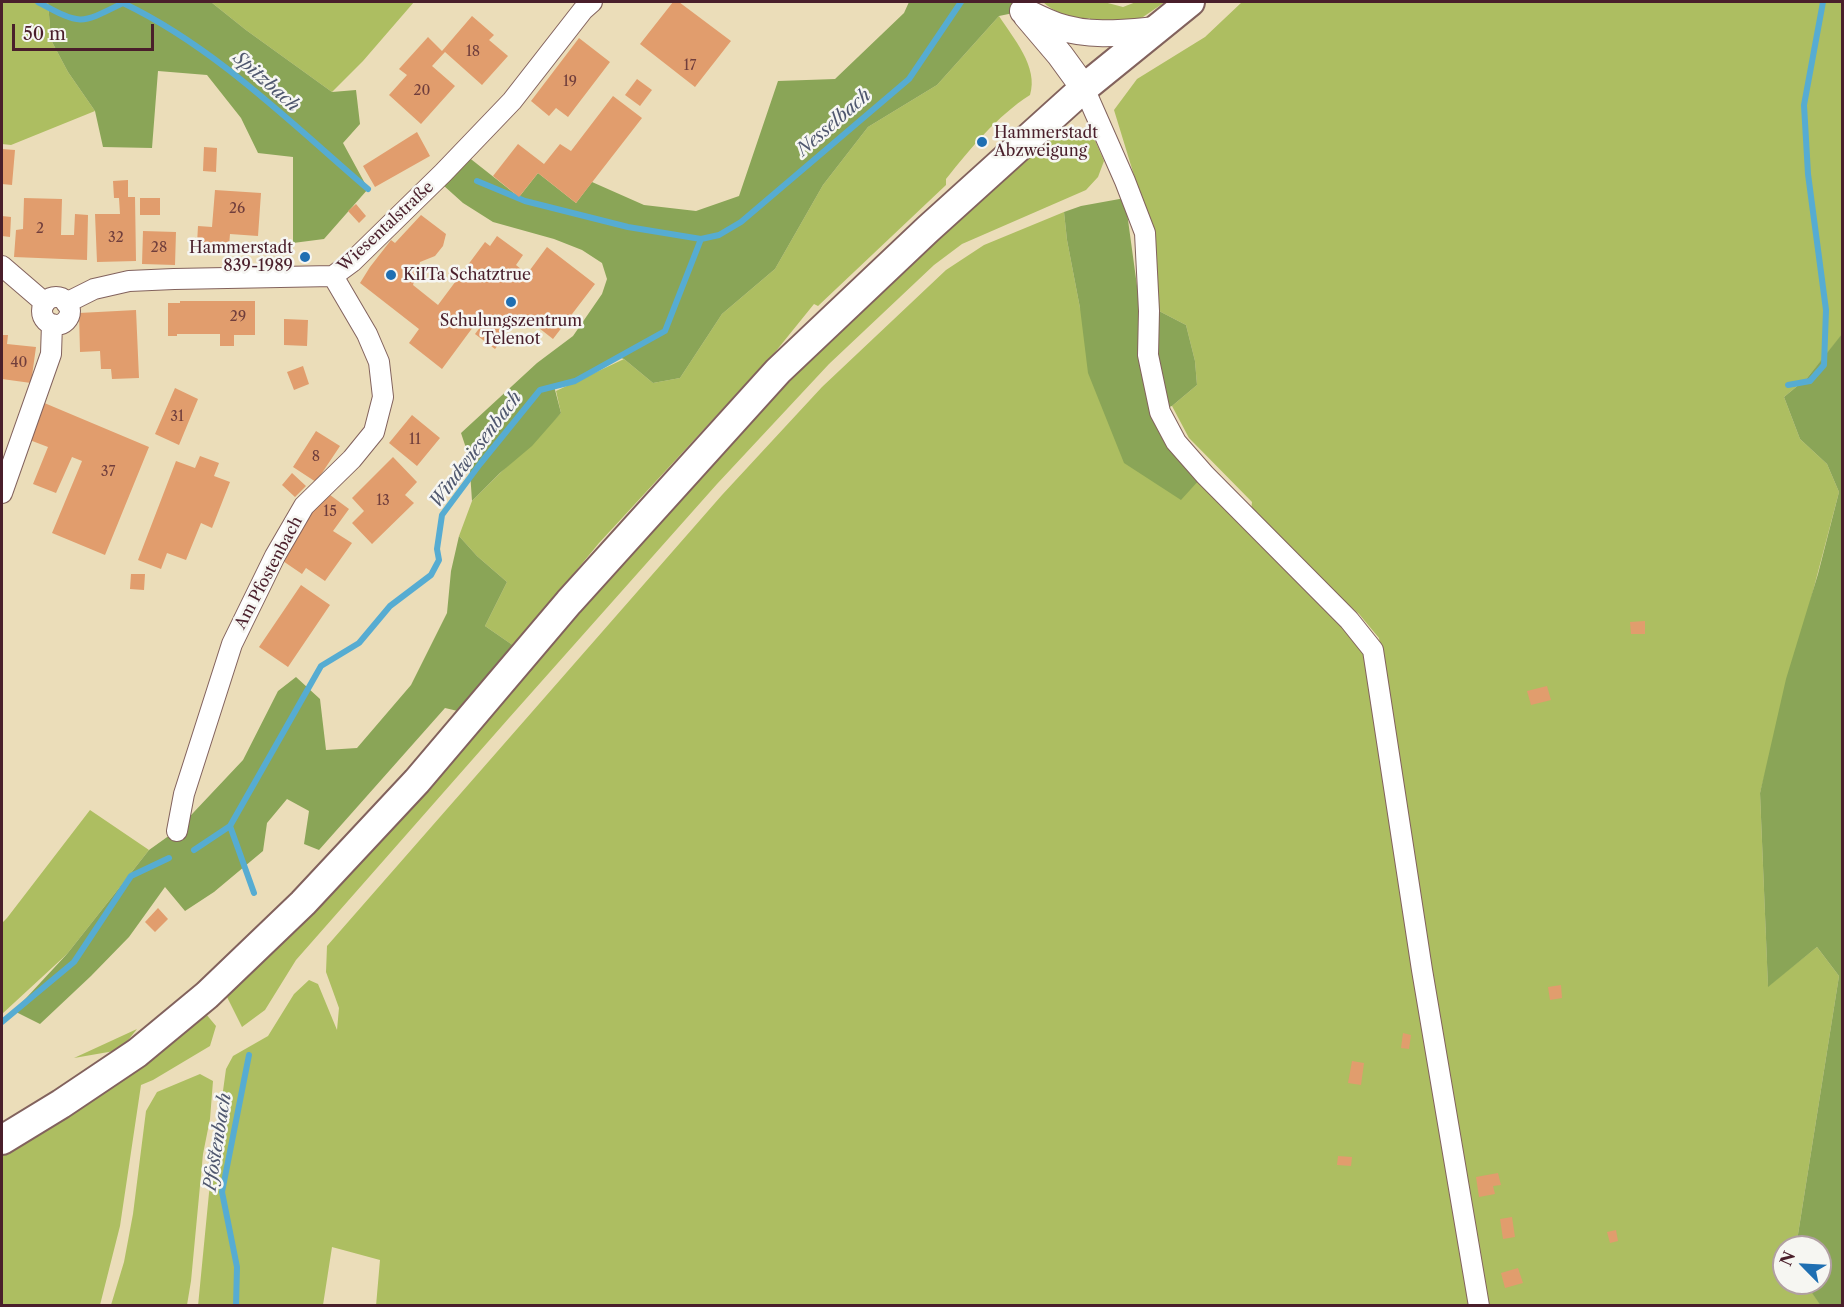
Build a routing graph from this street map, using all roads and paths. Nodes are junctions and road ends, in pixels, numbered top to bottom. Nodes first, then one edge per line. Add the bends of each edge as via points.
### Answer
1 (592, 2) edge
2 (1190, 2) edge
3 (1018, 6) edge
4 (1155, 30) junction
5 (1084, 87) junction
6 (2, 266) edge
7 (333, 276) junction
8 (45, 303) junction
9 (66, 303) junction
10 (52, 324) junction
11 (2, 493) edge
12 (177, 831) dead end
13 (2, 1140) edge
14 (1479, 1305) edge

1 - 7 street, Wiesentalstraße via 512,101 352,262
2 - 4 main road
3 - 4 street via 1058,26 1078,31 1116,34
3 - 5 street
4 - 5 main road
5 - 13 main road via 778,371 569,602 417,781 303,903 207,994 137,1053
5 - 14 street via 1145,233 1148,355 1160,412 1176,442 1205,475 1349,620 1373,650
6 - 8 street
7 - 9 street, Wiesentalstraße via 129,281 94,289
7 - 12 street, Am Pfostenbach via 379,362 383,397 374,432 304,506 275,556 232,644 183,794
8 - 9 street via 57,297
8 - 10 street via 43,315
9 - 10 street via 67,319
10 - 11 street via 51,354

